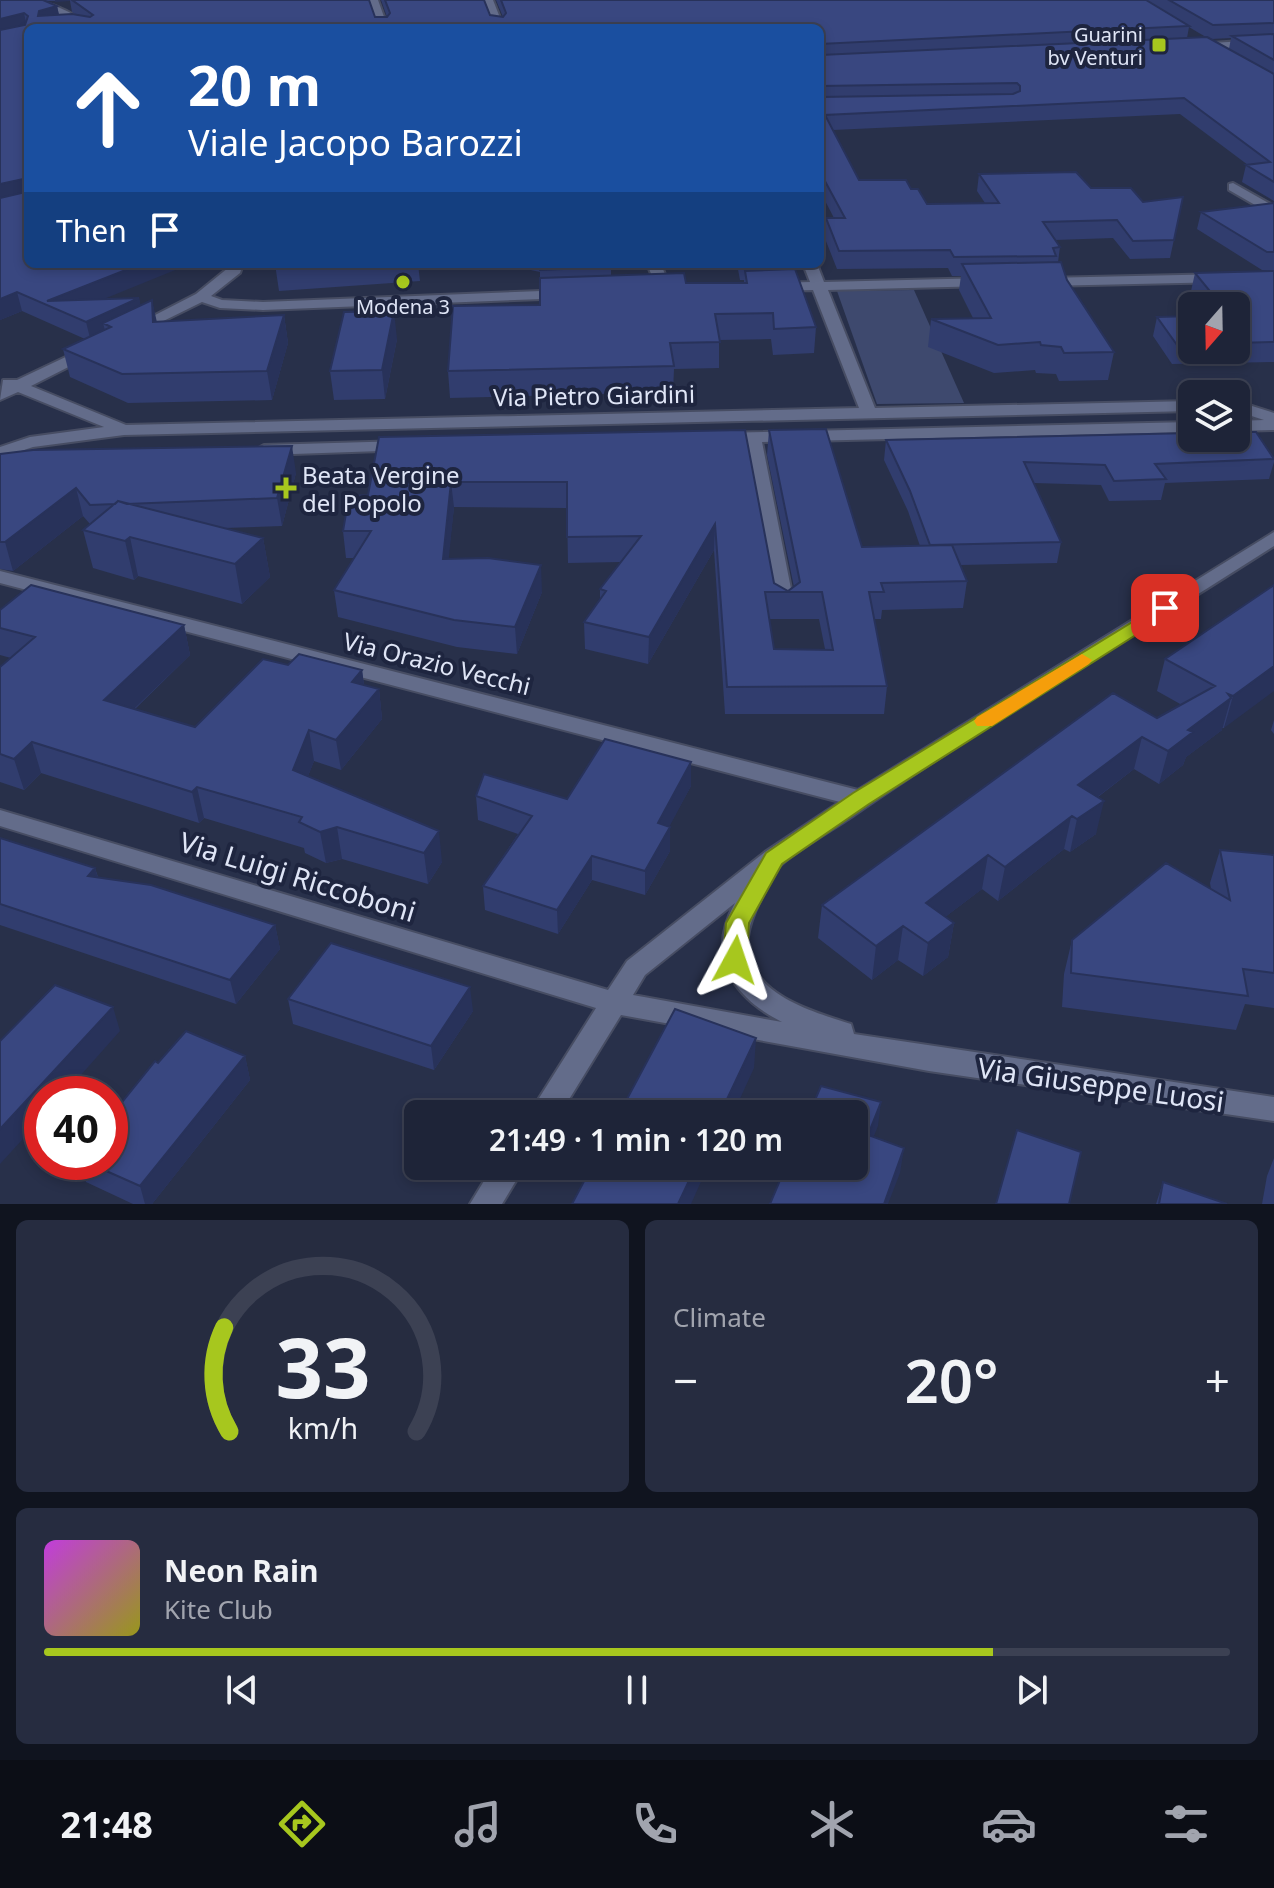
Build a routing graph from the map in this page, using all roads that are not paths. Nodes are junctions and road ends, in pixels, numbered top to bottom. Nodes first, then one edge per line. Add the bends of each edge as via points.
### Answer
1 (27, 0) edge
2 (373, 0) edge
3 (488, 0) edge
4 (68, 7) dead end
5 (54, 8) junction
6 (79, 21) junction
7 (66, 24) edge
8 (83, 24) edge
9 (382, 24) edge
10 (497, 24) edge
11 (1197, 38) edge
12 (1274, 42) edge
13 (1210, 46) junction
14 (1179, 47) edge
15 (1223, 54) edge
16 (1233, 187) dead end
17 (1274, 212) edge
18 (235, 268) edge
19 (656, 268) edge
20 (812, 268) edge
21 (1274, 277) edge
22 (1002, 282) edge
23 (1034, 282) edge
24 (820, 285) junction
25 (758, 287) edge
26 (664, 290) edge
27 (587, 293) edge
28 (201, 297) junction
29 (0, 380) edge
30 (18, 386) junction
31 (0, 395) edge
32 (1274, 404) edge
33 (1250, 405) edge
34 (1178, 406) edge
35 (1250, 410) edge
36 (869, 413) junction
37 (1274, 418) edge
38 (1274, 425) edge
39 (1250, 426) edge
40 (1178, 427) edge
41 (124, 430) junction
42 (707, 438) edge
43 (753, 438) junction
44 (424, 445) edge
45 (250, 450) edge
46 (78, 454) edge
47 (0, 455) edge
48 (1270, 542) edge
49 (0, 577) edge
50 (785, 609) edge
51 (861, 799) junction
52 (0, 818) edge
53 (774, 858) junction
54 (615, 1003) junction
55 (929, 1059) junction
56 (553, 1100) edge
57 (1274, 1109) edge
58 (501, 1180) edge
59 (485, 1204) edge

1 - 5 street
2 - 9 street
3 - 10 street
4 - 5 street
5 - 6 street
6 - 7 street
6 - 8 street
11 - 13 street
12 - 13 street
13 - 14 street
13 - 15 street
16 - 17 street
18 - 28 street
19 - 26 street
20 - 24 street
21 - 23 street
22 - 24 street
24 - 25 street
24 - 36 street
27 - 28 street via 263,306 220,304
28 - 30 street
29 - 30 street
30 - 31 street
30 - 41 street
32 - 33 street
34 - 36 street, Via Pietro Giardini
35 - 37 street
36 - 41 street, Via Pietro Giardini
38 - 39 street
40 - 43 street, Via Pietro Giardini
41 - 47 street, Via Pietro Giardini via 30,442
42 - 43 street, Via Pietro Giardini
43 - 50 street
44 - 45 street
46 - 47 street, Via Pietro Giardini
48 - 51 street
49 - 51 street, Via Orazio Vecchi
51 - 53 street
52 - 54 street, Via Luigi Riccoboni
53 - 54 street via 636,968
53 - 55 street, Via Giuseppe Luosi via 738,923 735,960 745,980 763,999 792,1015
54 - 55 street, Via Giuseppe Luosi
54 - 56 street
55 - 57 street, Via Giuseppe Luosi
58 - 59 street

